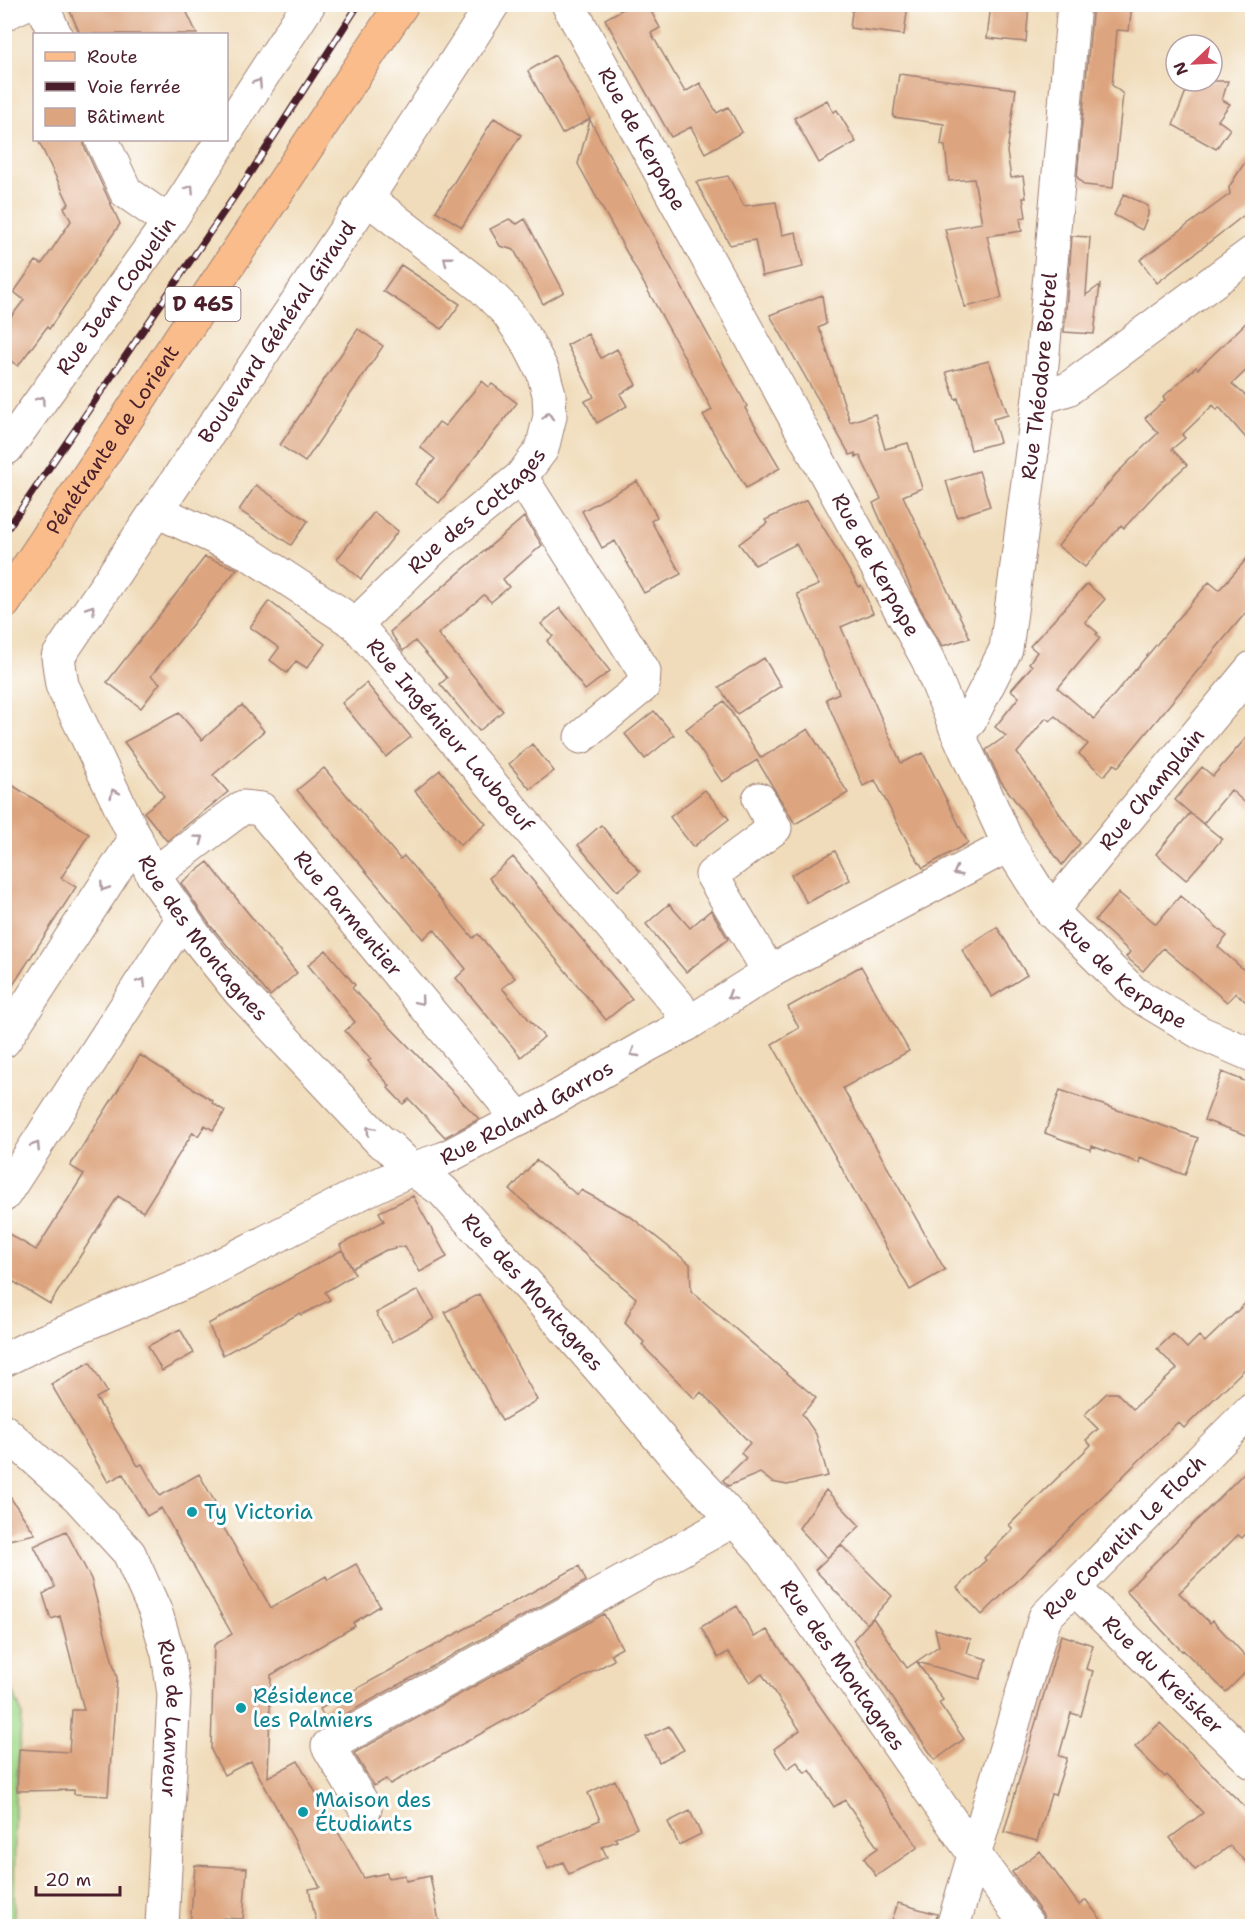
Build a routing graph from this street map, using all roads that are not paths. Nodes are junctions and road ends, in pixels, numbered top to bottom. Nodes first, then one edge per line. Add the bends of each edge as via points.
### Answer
1 (25, 4) edge
2 (41, 4) edge
3 (309, 4) edge
4 (402, 4) edge
5 (493, 4) edge
6 (568, 4) edge
7 (1074, 4) edge
8 (4, 14) edge
9 (55, 33) edge
10 (228, 129) edge
11 (102, 141) edge
12 (221, 141) edge
13 (367, 198) junction
14 (168, 222) junction
15 (1252, 253) edge
16 (1039, 398) junction
17 (6, 448) edge
18 (521, 477) junction
19 (157, 511) junction
20 (4, 603) edge
21 (356, 624) junction
22 (58, 657) joint
23 (1252, 668) edge
24 (957, 731) junction
25 (581, 736) dead end
26 (759, 799) dead end
27 (136, 838) junction
28 (1009, 845) junction
29 (153, 874) junction
30 (1051, 911) junction
31 (183, 918) junction
32 (769, 972) junction
33 (686, 1025) junction
34 (4, 1041) edge
35 (1252, 1055) edge
36 (519, 1119) junction
37 (412, 1169) junction
38 (4, 1195) edge
39 (17, 1354) edge
40 (1252, 1409) edge
41 (4, 1431) edge
42 (734, 1520) junction
43 (1075, 1589) junction
44 (1252, 1762) edge
45 (365, 1808) dead end
46 (974, 1854) junction
47 (162, 1926) edge
48 (953, 1926) edge
49 (1028, 1926) edge

1 - 8 street
2 - 9 street
10 -> 3 street
4 - 20 main road, Pénétrante de Lorient / D 465
5 - 13 street, Boulevard Général Giraud
6 - 24 street, Rue de Kerpape via 928,660
7 - 16 street, Rue Théodore Botrel
11 - 14 street via 126,192
14 -> 12 street, Rue Jean Coquelin
18 -> 13 street, Rue des Cottages via 542,449 550,416 543,372 528,343 507,312 483,288
13 - 19 street, Boulevard Général Giraud
17 -> 14 street, Rue Jean Coquelin
15 - 16 street via 1068,389
16 - 24 street, Rue Théodore Botrel via 1006,649 969,722
18 - 21 street, Rue des Cottages via 435,547
18 - 25 street via 644,671 643,686
19 - 21 street, Rue Ingénieur Lauboeuf via 248,553
22 -> 19 street, Boulevard Général Giraud
21 - 33 street, Rue Ingénieur Lauboeuf via 678,1005
27 -> 22 street, Rue des Montagnes via 62,685
23 - 30 street, Rue Champlain
24 - 28 street, Rue de Kerpape
26 - 32 street via 776,828 712,874
27 - 29 street, Rue des Montagnes
27 -> 34 street
28 - 30 street, Rue de Kerpape
28 -> 32 street, Rue Roland Garros
29 - 31 street, Rue des Montagnes
29 -> 36 street, Rue Parmentier via 243,807 261,809
30 - 35 street, Rue de Kerpape via 1134,993 1201,1033
37 -> 31 street, Rue des Montagnes via 380,1141 239,991
38 -> 31 street
32 -> 33 street, Rue Roland Garros
33 -> 36 street, Rue Roland Garros
36 - 37 street, Rue Roland Garros via 445,1158
37 - 39 street, Rue Roland Garros via 195,1278
37 - 42 street, Rue des Montagnes via 443,1191
40 - 43 street, Rue Corentin Le Floch
41 - 47 street, Rue de Lanveur via 78,1497 129,1553 156,1613 174,1694
42 - 45 street via 328,1746
42 - 46 street, Rue des Montagnes via 764,1552
43 - 44 street, Rue du Kreisker
43 - 46 street, Rue Corentin Le Floch via 1045,1617
46 - 48 street, Rue Corentin Le Floch
46 - 49 street, Rue des Montagnes

